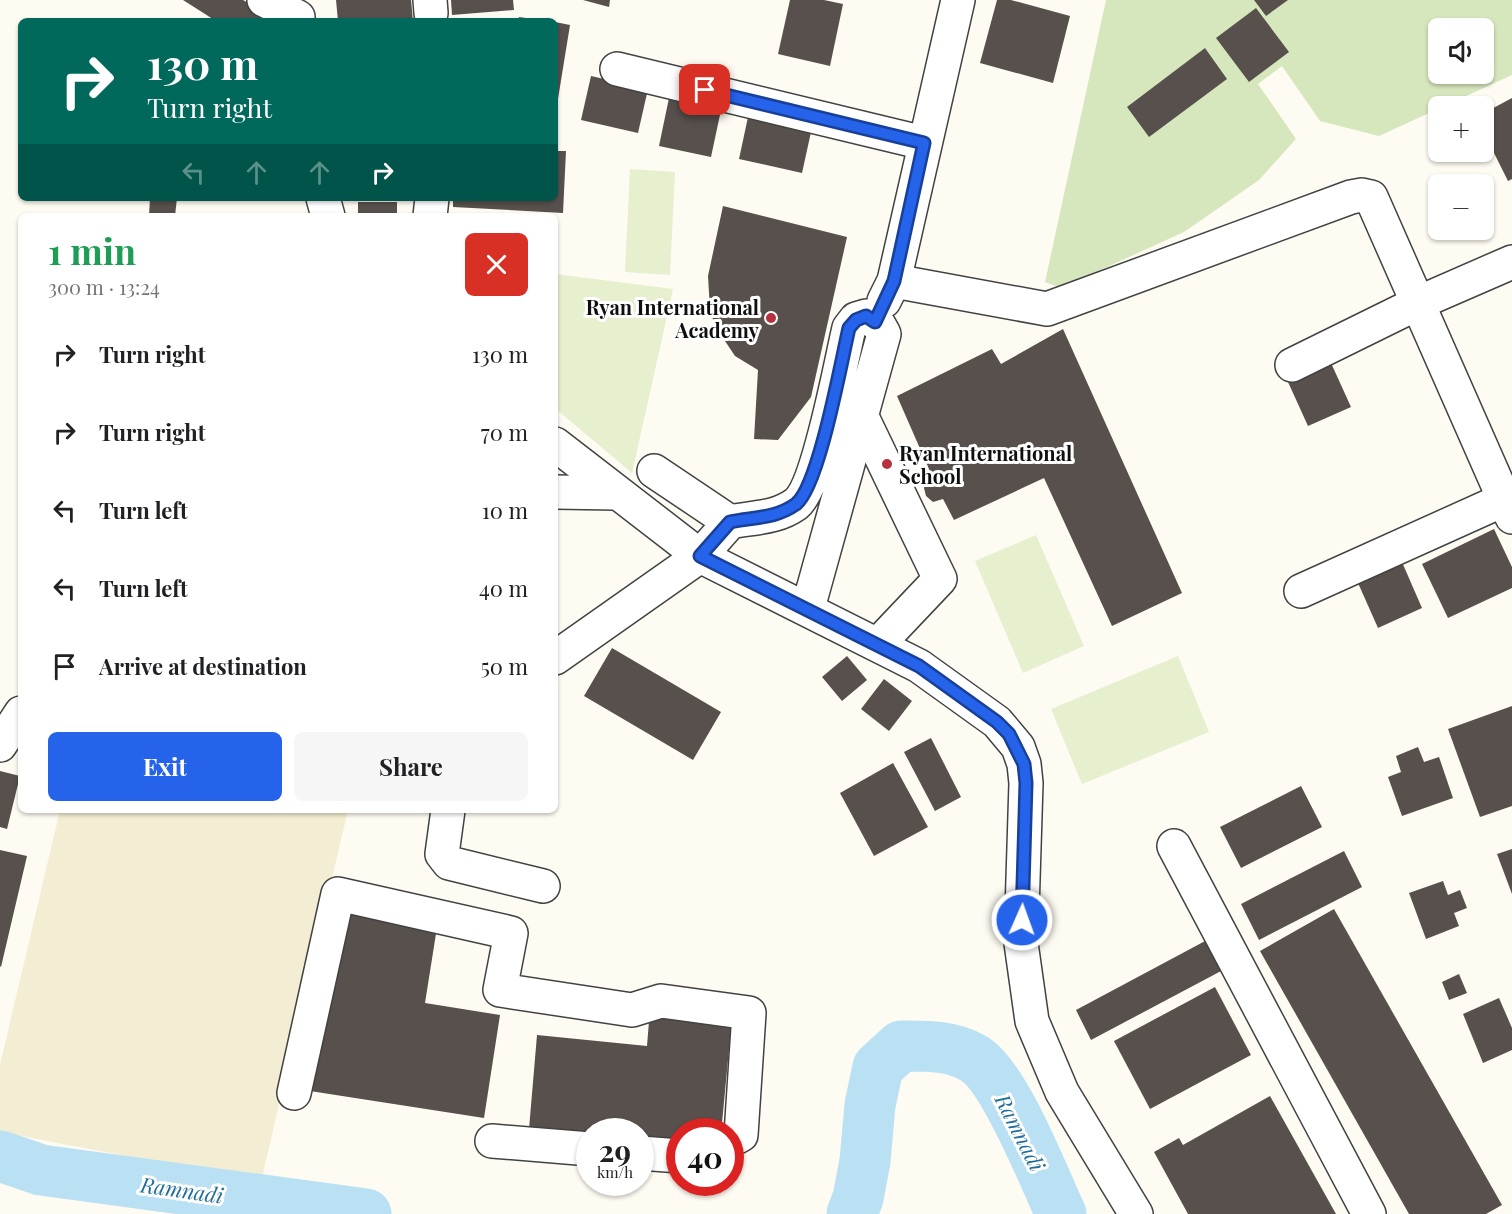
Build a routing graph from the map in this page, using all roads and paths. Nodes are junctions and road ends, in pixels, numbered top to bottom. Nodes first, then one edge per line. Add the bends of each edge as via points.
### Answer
1 (264, 0) edge
2 (958, 0) edge
3 (298, 13) edge
4 (617, 69) dead end
5 (924, 143) junction
6 (1512, 262) edge
7 (894, 281) junction
8 (1418, 303) junction
9 (875, 322) junction
10 (1292, 364) dead end
11 (861, 415) junction
12 (558, 446) edge
13 (654, 471) dead end
14 (558, 492) edge
15 (616, 493) junction
16 (1509, 504) edge
17 (730, 522) junction
18 (700, 556) junction
19 (1301, 591) dead end
20 (808, 609) junction
21 (885, 637) dead end
22 (558, 656) edge
23 (18, 718) edge
24 (0, 745) edge
25 (448, 813) edge
26 (1174, 846) dead end
27 (500, 876) junction
28 (543, 886) dead end
29 (488, 927) junction
30 (294, 1094) dead end
31 (742, 1118) edge
32 (492, 1141) dead end
33 (576, 1148) edge
34 (1136, 1214) edge
35 (1369, 1214) edge

1 - 3 street
2 - 5 street
4 - 5 street
5 - 7 street
6 - 8 street
7 - 8 street via 1047,309 1362,195 1371,197
7 - 9 street
8 - 10 street
8 - 16 street
9 - 11 street via 884,334
9 - 17 street via 866,316 849,328 819,455 798,503 770,517
11 - 20 street
11 - 21 street via 940,579
12 - 15 street
13 - 17 street
14 - 15 street
15 - 18 street
16 - 19 street
17 - 18 street
18 - 20 street
18 - 22 street
20 - 34 street via 919,666 997,722 1018,747 1026,783 1021,943 1032,1021 1062,1092
23 - 24 street
25 - 27 street via 442,852 448,864
26 - 35 street
27 - 28 street
27 - 29 street
29 - 30 street via 338,894
29 - 31 street via 512,933 500,990 632,1010 661,1001 749,1012
32 - 33 street

